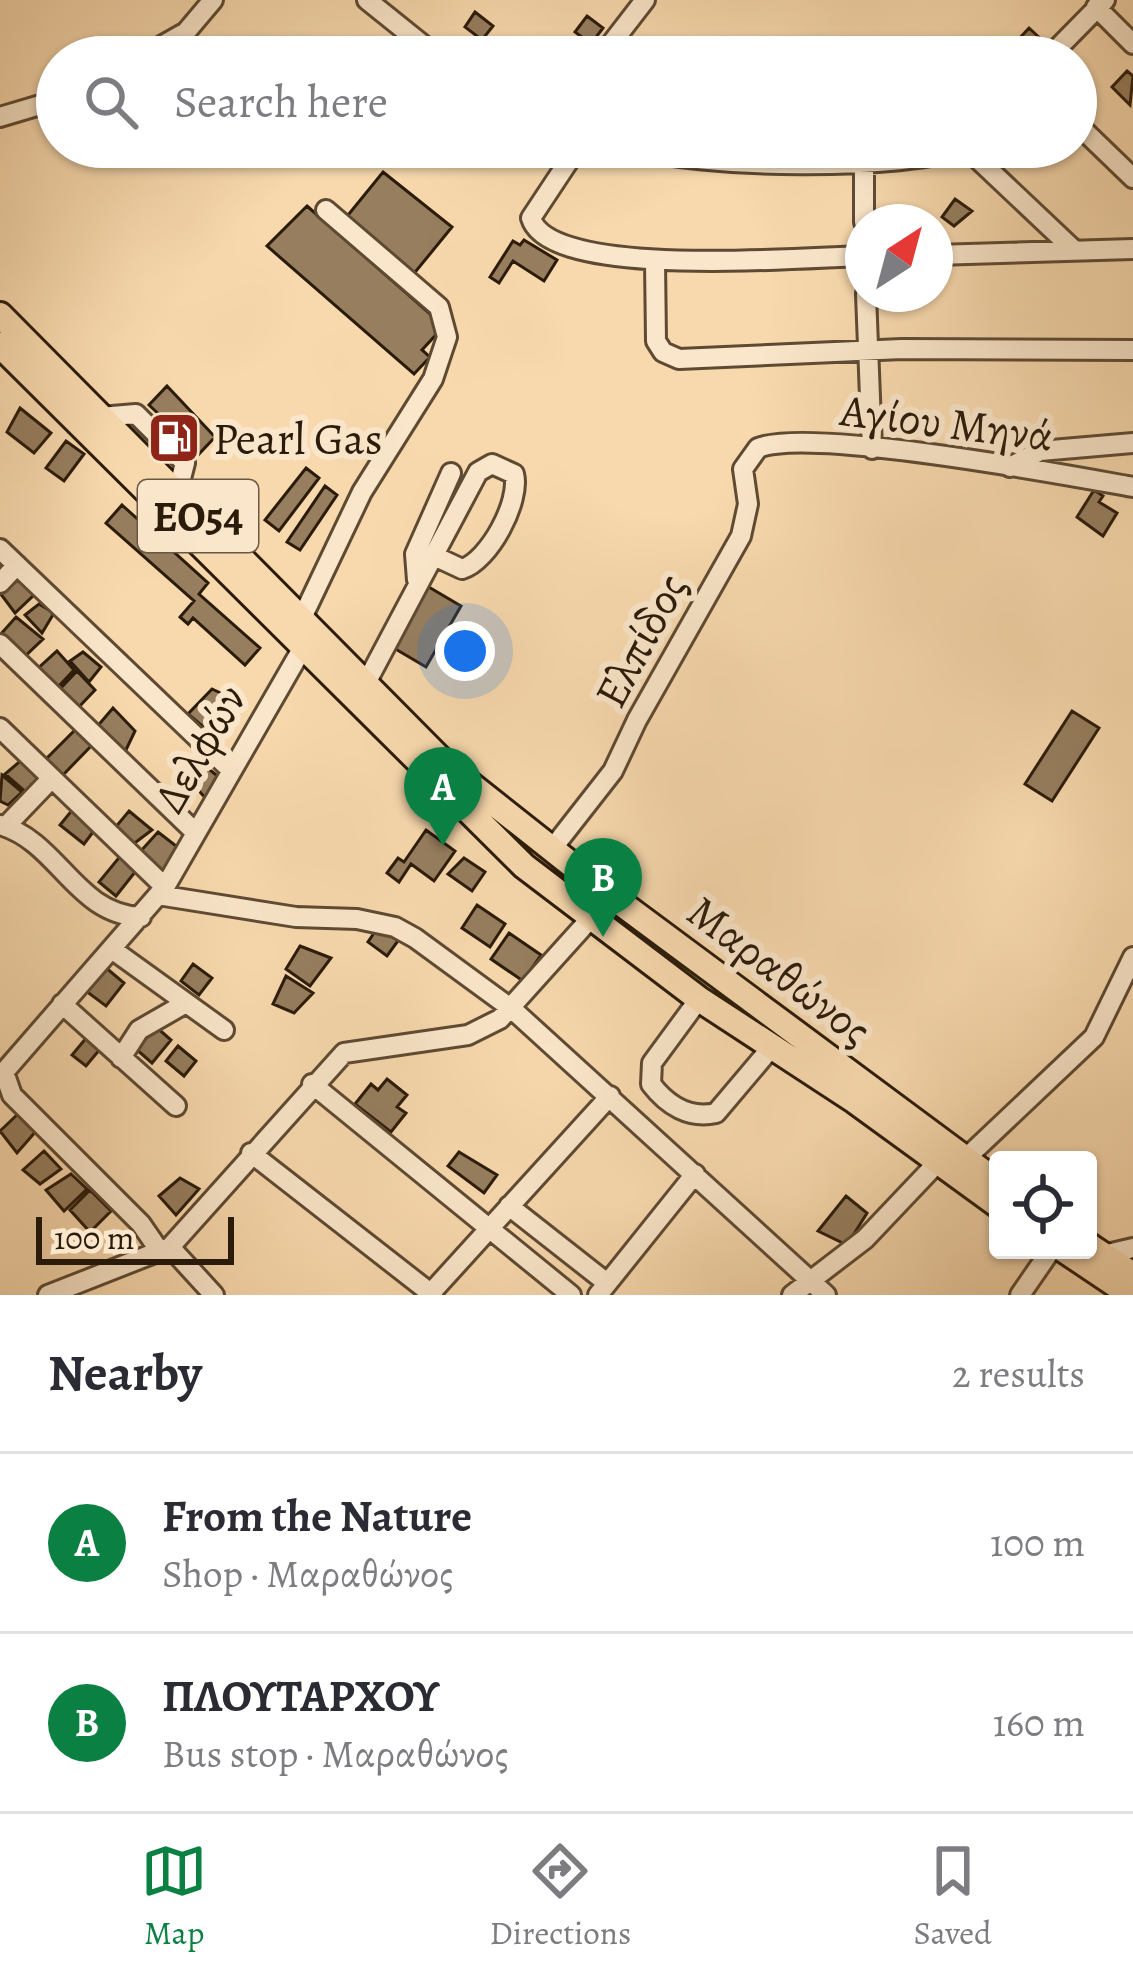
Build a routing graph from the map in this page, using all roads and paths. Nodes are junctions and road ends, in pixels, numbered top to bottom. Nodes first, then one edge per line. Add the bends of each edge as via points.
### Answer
1 (213, 0) edge
2 (368, 0) edge
3 (645, 0) edge
4 (1100, 4) edge
5 (179, 36) edge
6 (412, 36) edge
7 (617, 36) edge
8 (1069, 36) edge
9 (1133, 44) edge
10 (36, 106) edge
11 (0, 117) edge
12 (1097, 143) edge
13 (563, 168) edge
14 (864, 168) edge
15 (986, 168) edge
16 (1133, 178) edge
17 (864, 204) edge
18 (326, 210) dead end
19 (1133, 249) edge
20 (1074, 250) junction
21 (953, 254) edge
22 (845, 256) edge
23 (655, 261) junction
24 (867, 312) edge
25 (0, 316) edge
26 (0, 345) edge
27 (1133, 350) edge
28 (869, 352) junction
29 (1133, 443) edge
30 (872, 449) junction
31 (753, 452) joint
32 (1010, 466) junction
33 (451, 473) dead end
34 (1133, 487) edge
35 (0, 549) edge
36 (432, 555) junction
37 (17, 565) junction
38 (418, 580) junction
39 (0, 583) edge
40 (301, 620) junction
41 (0, 644) edge
42 (302, 650) junction
43 (365, 685) junction
44 (0, 728) edge
45 (232, 770) junction
46 (52, 778) junction
47 (3, 825) edge
48 (195, 832) junction
49 (552, 849) junction
50 (161, 891) junction
51 (596, 908) junction
52 (141, 917) junction
53 (113, 950) junction
54 (1133, 957) edge
55 (699, 999) junction
56 (186, 1003) junction
57 (62, 1004) junction
58 (512, 1009) junction
59 (224, 1030) dead end
60 (771, 1048) junction
61 (121, 1058) junction
62 (312, 1084) junction
63 (610, 1096) junction
64 (176, 1106) dead end
65 (251, 1153) junction
66 (964, 1160) junction
67 (938, 1162) junction
68 (695, 1174) junction
69 (989, 1177) edge
70 (989, 1199) edge
71 (509, 1206) junction
72 (488, 1229) junction
73 (1133, 1248) edge
74 (166, 1250) junction
75 (1097, 1250) edge
76 (1097, 1251) edge
77 (1045, 1259) edge
78 (1078, 1259) edge
79 (1133, 1276) edge
80 (100, 1286) edge
81 (603, 1289) edge
82 (819, 1289) edge
83 (431, 1294) edge
84 (48, 1295) edge
85 (214, 1295) edge
86 (571, 1295) edge
87 (792, 1295) edge
88 (1020, 1295) edge
89 (1132, 1295) edge

1 - 5 street
2 - 6 street
3 - 7 street
4 - 8 street
4 - 9 street
10 - 11 street
12 - 16 street
13 - 23 street via 533,211 535,230 563,246
14 - 17 street
15 - 20 street
18 - 40 street via 440,308 447,338 433,379 362,492
19 - 20 street
20 - 21 street
22 - 23 street
23 - 28 street via 655,335 670,356
24 - 28 street
25 - 40 main road, Μαραθώνος / ΕΟ54
26 - 42 main road, Μαραθώνος / ΕΟ54
27 - 28 street
28 - 30 street
29 - 32 street via 1040,451
30 - 31 street, Αγίου Μηνά via 772,444
30 - 32 street, Αγίου Μηνά
31 - 49 street, Ελπίδος via 743,470 748,504 741,536 630,743
32 - 34 street, Αγίου Μηνά
33 - 38 street via 415,554
35 - 37 street
36 - 36 street via 478,472 506,466 515,493 480,559 462,569
36 - 38 street
37 - 39 street
37 - 45 street
38 - 43 street
40 - 43 main road, Μαραθώνος / ΕΟ54
41 - 48 street
42 - 45 street, Δελφών
42 - 51 main road, Μαραθώνος / ΕΟ54 via 476,822
43 - 49 main road, Μαραθώνος / ΕΟ54 via 447,766
44 - 46 street
45 - 48 street, Δελφών
46 - 47 street
46 - 50 street
47 - 52 street via 101,908
48 - 50 street, Δελφών
49 - 51 main road, Μαραθώνος / ΕΟ54
50 - 52 street, Δελφών
50 - 58 street via 395,927
51 - 55 main road, Μαραθώνος / ΕΟ54
51 - 58 street
51 - 66 main road, Μαραθώνος / ΕΟ54 via 796,1034
52 - 53 street, Δελφών
53 - 56 street
53 - 57 street, Δελφών
54 - 66 street via 1094,1037
55 - 60 main road, Μαραθώνος / ΕΟ54
55 - 60 street via 652,1063 651,1084 672,1105 716,1113
56 - 59 street
56 - 61 street via 140,1030
57 - 61 street
57 - 74 street, Δελφών via 10,1061 8,1088
58 - 62 street via 468,1035 351,1051
58 - 63 street
60 - 67 main road, Μαραθώνος / ΕΟ54
61 - 64 street
62 - 65 street
62 - 72 street
63 - 68 street
63 - 71 street
65 - 74 street
65 - 83 street
66 - 69 main road, Μαραθώνος / ΕΟ54
67 - 70 main road, Μαραθώνος / ΕΟ54
67 - 82 street
68 - 81 street
68 - 82 street
71 - 72 street
71 - 81 street
72 - 83 street
72 - 86 street
73 - 75 street
74 - 80 street
74 - 85 street, Δελφών
76 - 79 main road
77 - 88 street
78 - 89 main road
80 - 84 street
82 - 87 street

